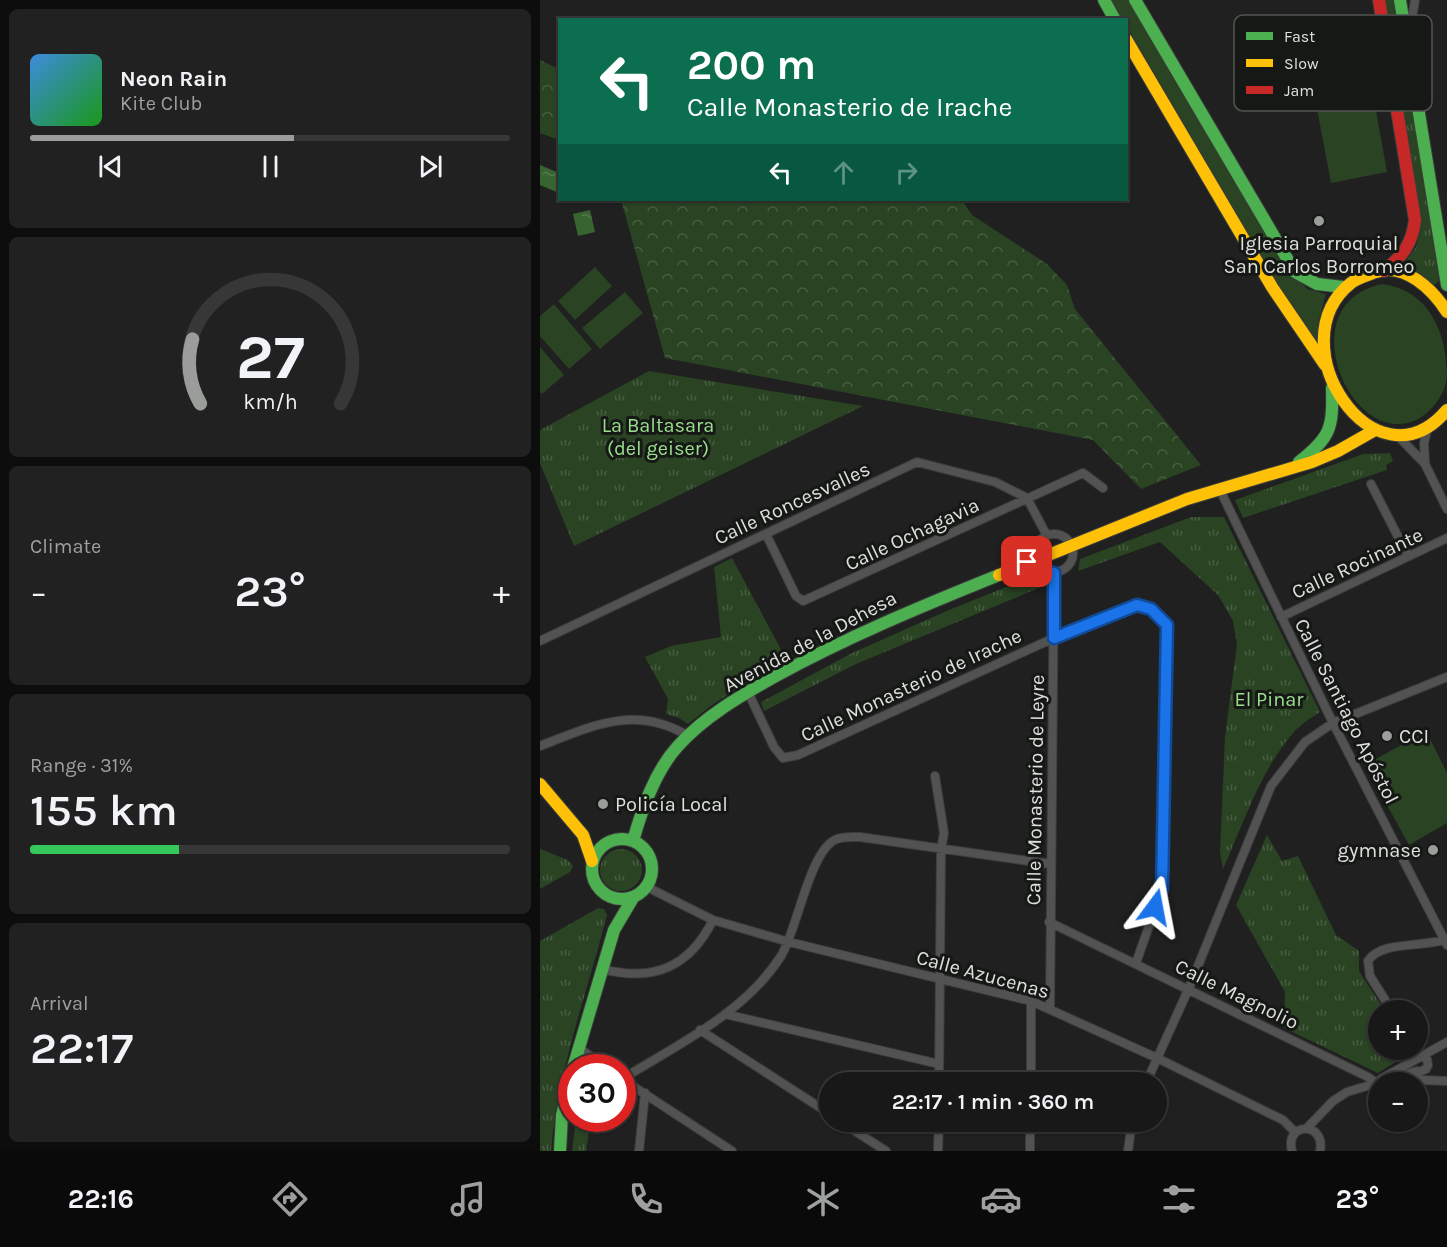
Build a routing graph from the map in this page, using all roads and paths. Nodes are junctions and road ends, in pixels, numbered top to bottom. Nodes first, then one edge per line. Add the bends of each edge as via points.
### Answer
1 (1104, 0) edge
2 (1136, 0) edge
3 (1379, 0) edge
4 (1400, 0) edge
5 (1415, 0) edge
6 (1381, 15) edge
7 (1402, 15) edge
8 (1412, 15) edge
9 (1114, 18) edge
10 (1128, 42) edge
11 (1397, 111) edge
12 (1419, 111) edge
13 (1384, 271) junction
14 (1447, 285) edge
15 (1343, 287) junction
16 (1447, 312) edge
17 (1325, 365) junction
18 (1332, 384) junction
19 (1447, 410) edge
20 (1375, 430) junction
21 (1427, 430) junction
22 (1398, 436) junction
23 (1425, 464) junction
24 (1292, 468) junction
25 (1371, 484) dead end
26 (1102, 488) dead end
27 (1220, 490) junction
28 (1027, 498) junction
29 (1447, 509) edge
30 (766, 534) junction
31 (1046, 534) junction
32 (1447, 538) edge
33 (1072, 544) junction
34 (1408, 556) junction
35 (1034, 559) junction
36 (1054, 573) junction
37 (1281, 617) junction
38 (1054, 638) junction
39 (540, 641) edge
40 (1447, 677) edge
41 (748, 692) junction
42 (1333, 723) junction
43 (688, 736) junction
44 (540, 746) edge
45 (935, 776) dead end
46 (540, 784) edge
47 (583, 835) junction
48 (633, 840) junction
49 (604, 844) junction
50 (941, 850) junction
51 (592, 861) junction
52 (1050, 864) junction
53 (647, 887) junction
54 (611, 898) junction
55 (633, 898) junction
56 (713, 920) junction
57 (1049, 922) junction
58 (614, 930) junction
59 (789, 942) junction
60 (1446, 942) edge
61 (1136, 963) junction
62 (602, 969) junction
63 (939, 979) junction
64 (1189, 988) junction
65 (1385, 1000) edge
66 (1031, 1001) junction
67 (1050, 1008) junction
68 (724, 1014) junction
69 (700, 1030) junction
70 (1443, 1044) edge
71 (579, 1048) junction
72 (577, 1054) edge
73 (587, 1054) edge
74 (1157, 1058) junction
75 (1417, 1061) edge
76 (1428, 1063) junction
77 (939, 1064) junction
78 (636, 1070) edge
79 (939, 1072) edge
80 (1030, 1072) edge
81 (1151, 1072) edge
82 (1395, 1072) edge
83 (1401, 1072) edge
84 (1368, 1077) edge
85 (1447, 1080) edge
86 (1428, 1082) edge
87 (1433, 1082) junction
88 (1368, 1084) edge
89 (636, 1088) edge
90 (645, 1093) junction
91 (819, 1107) edge
92 (1307, 1128) junction
93 (561, 1132) edge
94 (857, 1132) edge
95 (939, 1132) edge
96 (1030, 1132) edge
97 (1131, 1132) edge
98 (1295, 1132) junction
99 (1291, 1147) edge
100 (560, 1151) edge
101 (639, 1151) edge
102 (732, 1151) edge
103 (886, 1151) edge
104 (939, 1151) edge
105 (1030, 1151) edge
106 (1128, 1151) edge
107 (1282, 1151) edge
108 (1321, 1151) edge

1 - 9 street
2 - 15 street via 1295,272 1317,284
3 - 6 street
4 - 7 street
5 - 8 street
10 - 17 street via 1272,287
11 - 13 street via 1415,220 1409,249
12 - 14 street
13 - 15 street via 1360,277
13 - 16 street via 1418,282 1430,290
15 - 17 street via 1325,325
17 - 18 street
18 - 20 street via 1344,405
18 - 24 street, Avenida de la Dehesa via 1329,434 1319,448
19 - 21 street
20 - 22 street
20 - 24 street, Avenida de la Dehesa via 1338,451
21 - 22 street
21 - 23 street
22 - 23 street
23 - 29 street
24 - 27 street, Avenida de la Dehesa
25 - 34 street
26 - 28 street, Calle Ochagavia via 1083,472
27 - 33 street, Avenida de la Dehesa
27 - 37 street, Calle Santiago Apóstol
28 - 30 street, Calle Roncesvalles via 995,482 917,462
28 - 30 street, Calle Ochagavia via 803,601 796,596
28 - 31 street
30 - 39 street, Calle Roncesvalles
31 - 33 street via 1057,533
31 - 35 street via 1036,542
32 - 34 street, Calle Rocinante
33 - 35 street, Avenida de la Dehesa
33 - 36 street via 1074,556 1070,563 1065,570
34 - 37 street, Calle Rocinante
35 - 36 street via 1042,570
35 - 41 street, Avenida de la Dehesa via 896,616
36 - 38 street, Calle Monasterio de Leyre
37 - 42 street, Calle Santiago Apóstol
38 - 41 street, Calle Monasterio de Irache via 798,755 783,758
38 - 52 street, Calle Monasterio de Leyre
38 - 61 street, Calle Monasterio de Irache via 1137,605 1151,609 1167,625 1162,889
40 - 42 street
41 - 43 street, Avenida de la Dehesa
42 - 60 street, Calle Santiago Apóstol
42 - 64 street via 1305,742 1271,786
43 - 44 street via 671,726 630,719 600,723
43 - 48 street, Avenida de la Dehesa via 654,784
45 - 50 street via 944,833
46 - 47 street
47 - 49 street
47 - 51 street
48 - 49 street via 623,838
48 - 53 street via 651,860 652,874
49 - 51 street
50 - 52 street
50 - 59 street via 860,837 837,838 826,846 810,877
50 - 63 street
51 - 54 street via 595,883
52 - 57 street, Calle Monasterio de Leyre
53 - 55 street
53 - 56 street, Calle Azucenas
54 - 55 street
54 - 58 street
55 - 58 street
56 - 59 street, Calle Azucenas
56 - 62 street via 694,950 661,971 643,975
57 - 61 street, Calle Magnolio
57 - 67 street, Calle Monasterio de Leyre
58 - 62 street
59 - 63 street, Calle Azucenas
59 - 68 street via 760,985
60 - 65 street via 1382,950 1371,956 1371,976
61 - 64 street, Calle Magnolio
62 - 71 street
63 - 66 street, Calle Azucenas
63 - 77 street
64 - 74 street
64 - 84 street, Calle Magnolio
66 - 67 street, Calle Azucenas
66 - 80 street
67 - 74 street, Calle Azucenas
68 - 69 street
68 - 77 street
69 - 78 street
69 - 91 street
70 - 75 street
70 - 76 street
71 - 72 street
71 - 73 street
74 - 81 street
74 - 98 street, Calle Azucenas via 1283,1120
75 - 76 street via 1425,1058
75 - 76 street via 1426,1069
75 - 82 street
75 - 83 street
75 - 87 street
76 - 85 street via 1438,1076
77 - 79 street
85 - 87 street
86 - 87 street
88 - 92 street via 1338,1098
89 - 90 street
90 - 101 street
90 - 102 street
92 - 98 street
92 - 108 street via 1321,1140
93 - 100 street
94 - 103 street
95 - 104 street
96 - 105 street
97 - 106 street
98 - 99 street
99 - 107 street

